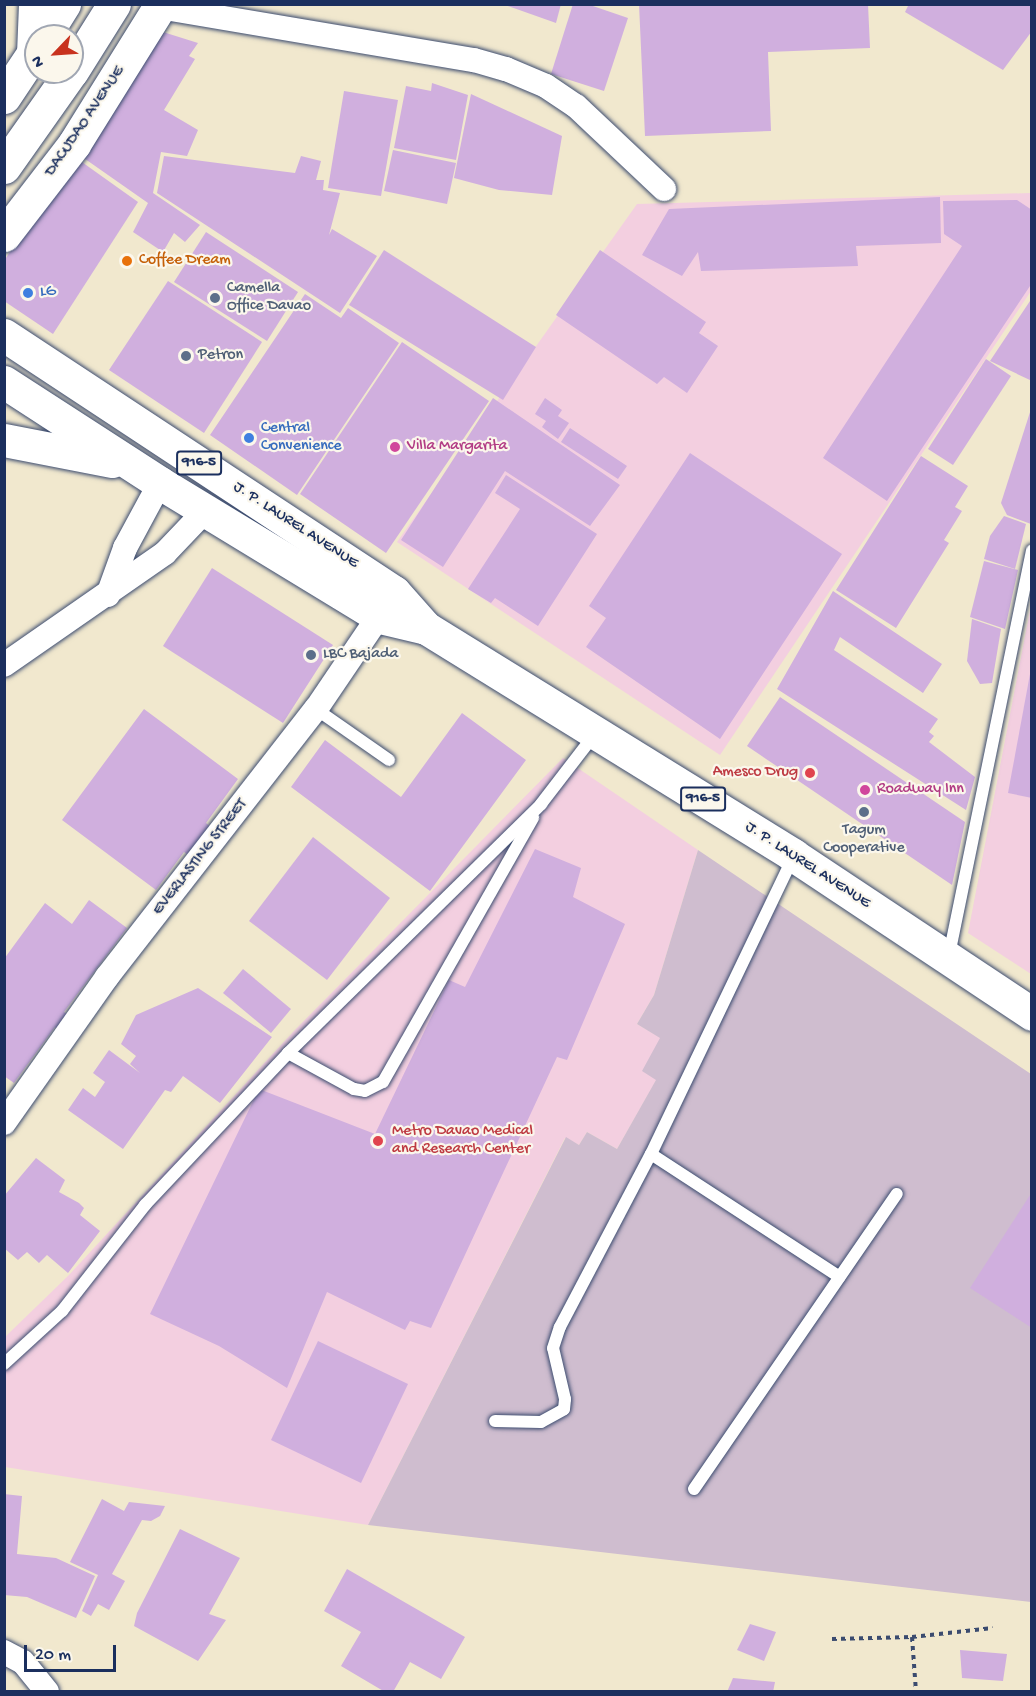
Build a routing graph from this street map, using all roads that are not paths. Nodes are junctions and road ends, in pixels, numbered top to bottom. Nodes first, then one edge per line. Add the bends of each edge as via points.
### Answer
1 (35, 4) edge
2 (64, 4) edge
3 (114, 4) edge
4 (160, 6) edge
5 (32, 24) edge
6 (51, 24) edge
7 (84, 52) edge
8 (64, 84) edge
9 (4, 167) edge
10 (664, 189) dead end
11 (4, 235) edge
12 (4, 335) edge
13 (4, 382) edge
14 (4, 441) edge
15 (133, 465) junction
16 (160, 483) junction
17 (205, 511) junction
18 (1032, 550) edge
19 (108, 595) junction
20 (387, 604) junction
21 (4, 665) edge
22 (316, 709) junction
23 (596, 733) junction
24 (389, 760) dead end
25 (541, 804) junction
26 (793, 855) junction
27 (948, 959) junction
28 (1032, 1014) edge
29 (288, 1053) junction
30 (4, 1123) edge
31 (651, 1154) junction
32 (897, 1194) dead end
33 (840, 1277) junction
34 (4, 1364) edge
35 (495, 1421) dead end
36 (694, 1489) dead end
37 (4, 1652) edge
38 (47, 1692) edge

1 - 5 main road
2 - 6 main road
3 - 7 main road
4 - 10 street via 474,60 506,69 576,106
4 - 11 main road, DACUDAO AVENUE via 74,144
8 - 9 main road
12 - 20 main road, J. P. LAUREL AVENUE / 916-5
13 - 15 main road, J. P. LAUREL AVENUE / 916-5
14 - 15 main road
15 - 16 main road, J. P. LAUREL AVENUE / 916-5
16 - 17 main road, J. P. LAUREL AVENUE / 916-5
16 - 19 street via 125,548
17 - 19 street via 165,553
17 - 20 main road, J. P. LAUREL AVENUE / 916-5
18 - 27 lane
19 - 21 street
20 - 22 street, EVERLASTING STREET
20 - 23 main road, J. P. LAUREL AVENUE / 916-5
22 - 24 lane
22 - 30 street, EVERLASTING STREET via 107,977
23 - 25 lane
23 - 26 main road, J. P. LAUREL AVENUE / 916-5
25 - 29 lane
25 - 29 lane via 383,1082 365,1091 354,1089
26 - 27 main road, J. P. LAUREL AVENUE / 916-5
26 - 31 lane
27 - 28 main road, J. P. LAUREL AVENUE / 916-5
29 - 34 lane via 145,1205 62,1311
31 - 33 lane
31 - 35 lane via 553,1347 566,1399 564,1409 541,1422
32 - 33 lane
33 - 36 lane
37 - 38 street via 23,1662

